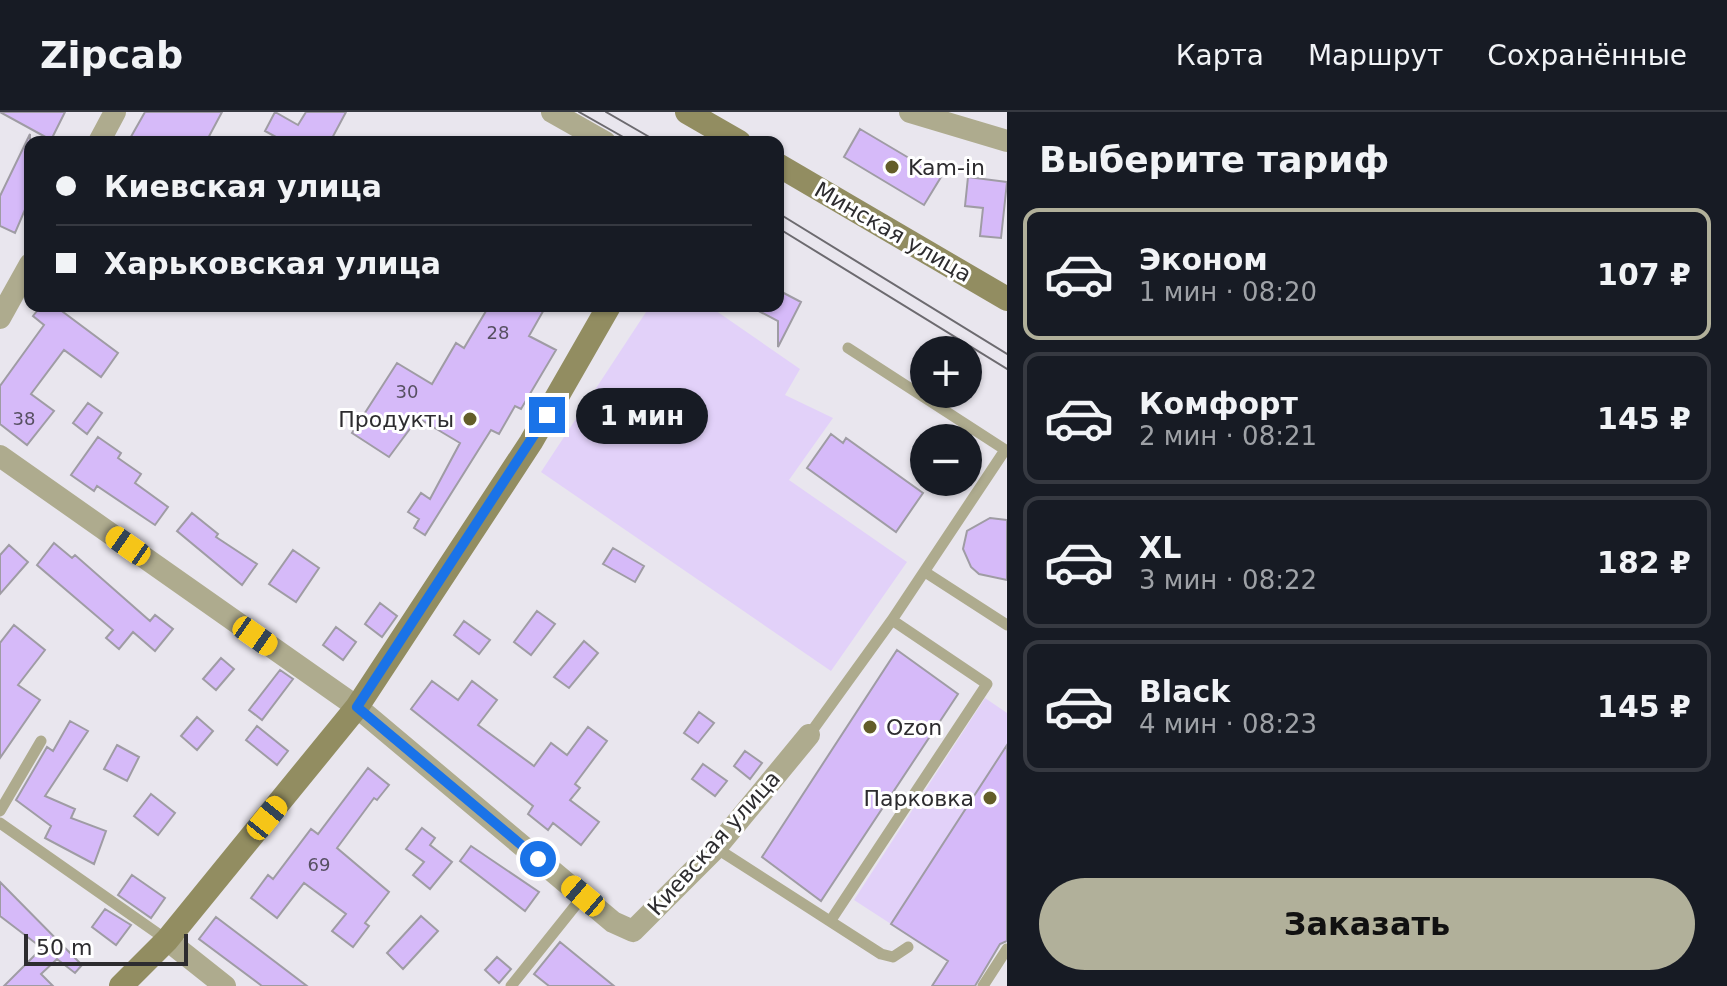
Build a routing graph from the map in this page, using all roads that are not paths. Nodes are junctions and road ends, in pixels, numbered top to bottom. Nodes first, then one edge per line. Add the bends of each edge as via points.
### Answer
1 (115, 112) edge
2 (552, 112) edge
3 (687, 112) edge
4 (910, 112) edge
5 (712, 127) edge
6 (102, 136) edge
7 (594, 136) edge
8 (1007, 141) edge
9 (784, 169) edge
10 (24, 275) edge
11 (1007, 299) edge
12 (606, 312) edge
13 (0, 318) edge
14 (848, 348) dead end
15 (1006, 450) edge
16 (0, 456) edge
17 (925, 572) junction
18 (892, 620) junction
19 (1007, 625) edge
20 (357, 707) junction
21 (809, 735) joint
22 (41, 741) dead end
23 (0, 811) edge
24 (0, 823) edge
25 (716, 848) junction
26 (583, 896) junction
27 (831, 920) junction
28 (167, 940) junction
29 (908, 947) dead end
30 (1007, 949) edge
31 (121, 986) edge
32 (225, 986) edge
33 (513, 986) edge
34 (983, 986) edge

1 - 6 street
2 - 7 street
3 - 5 street
4 - 8 street
9 - 11 street, Минская улица
10 - 13 street
12 - 20 street via 531,442
14 - 15 lane
15 - 17 lane
16 - 20 street, Киевская улица
17 - 18 lane
17 - 19 lane
18 - 21 lane
18 - 27 lane via 987,684
20 - 26 street, Киевская улица
20 - 28 street
21 - 25 street, Киевская улица
22 - 23 lane
24 - 28 lane
25 - 26 street, Киевская улица via 633,931 613,922
25 - 27 lane
26 - 33 lane
27 - 29 lane via 881,954 893,957
28 - 31 street
28 - 32 street
30 - 34 lane

